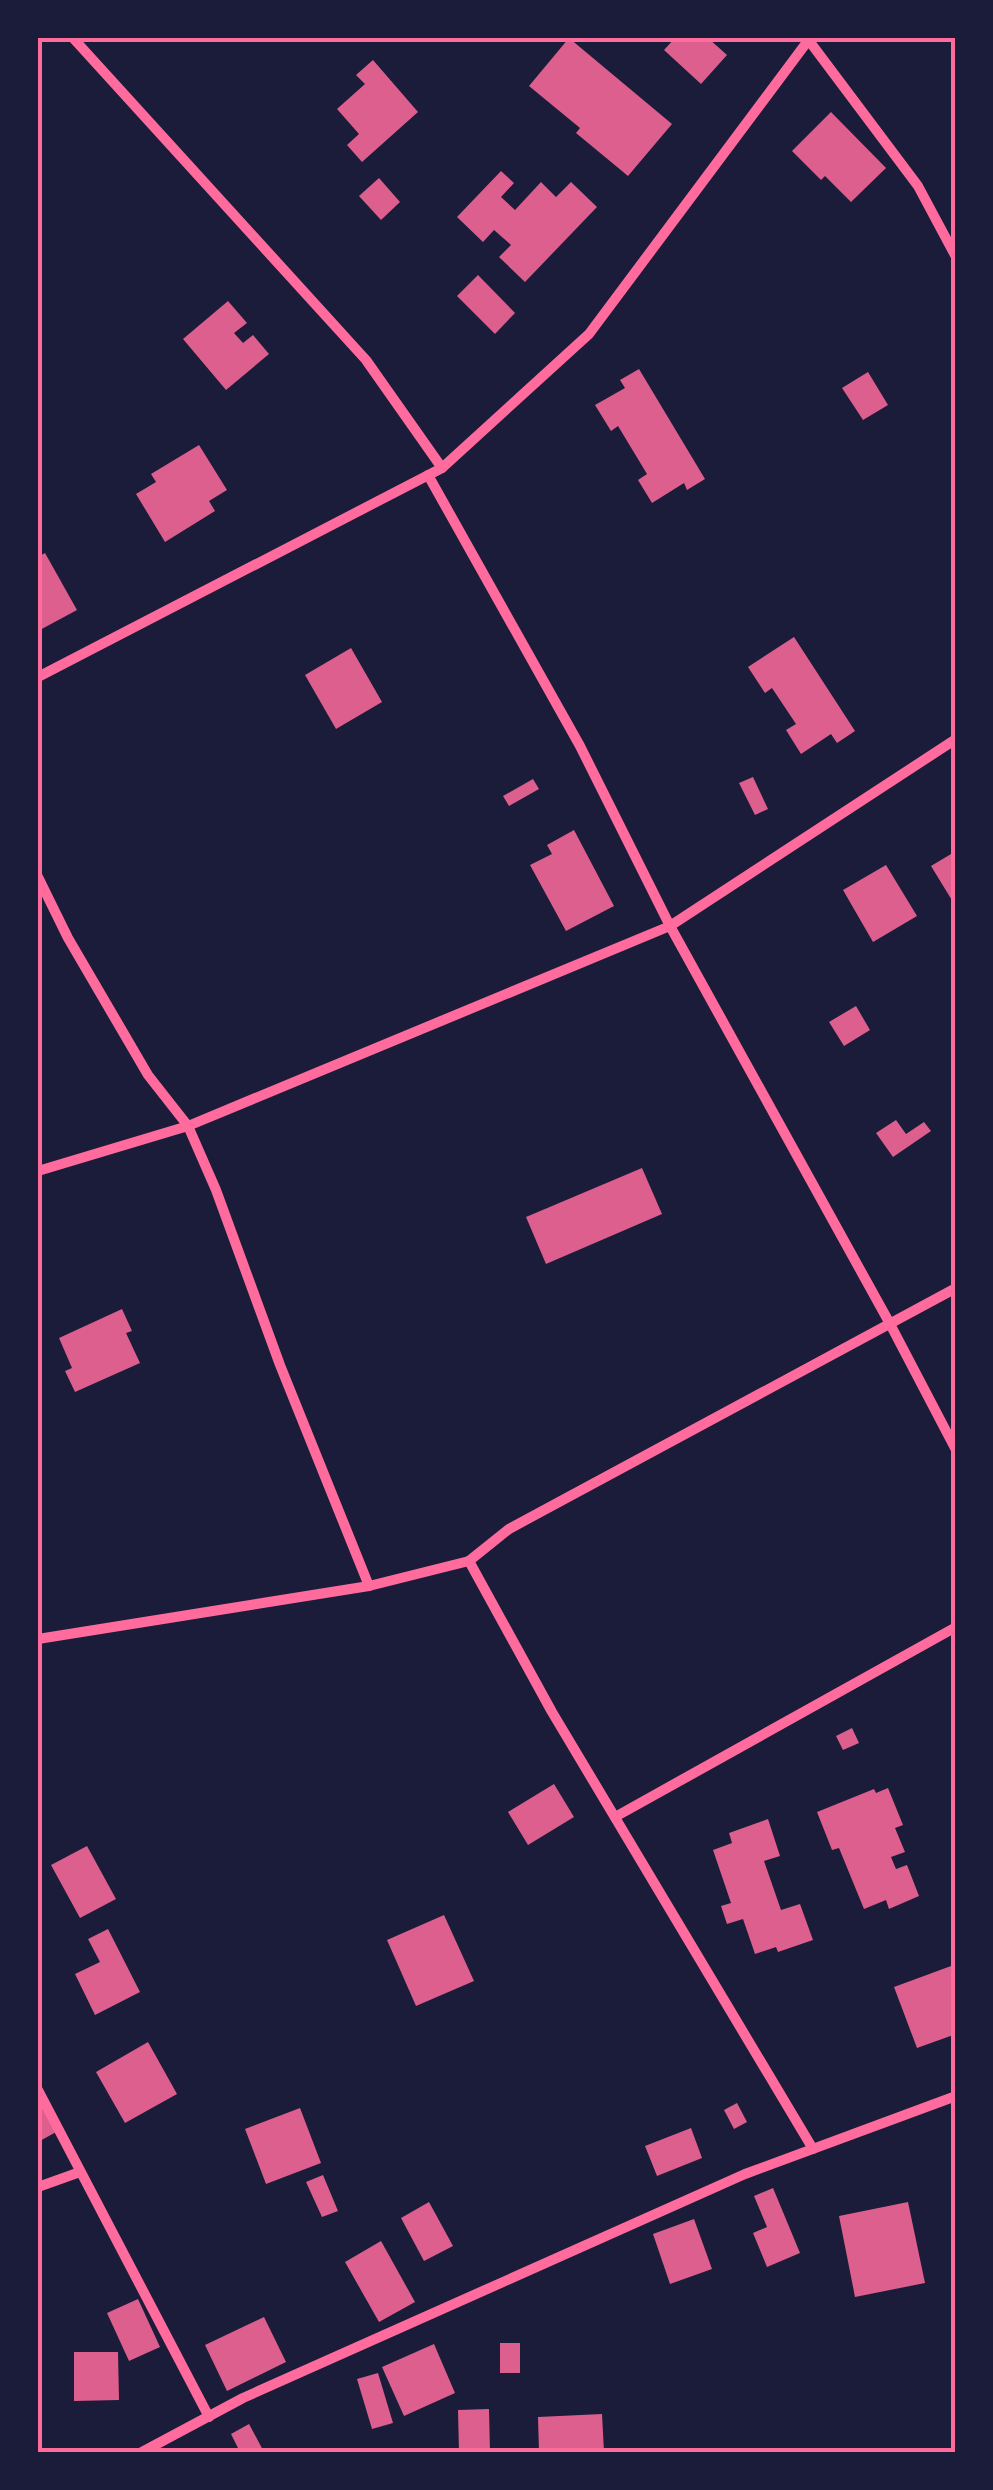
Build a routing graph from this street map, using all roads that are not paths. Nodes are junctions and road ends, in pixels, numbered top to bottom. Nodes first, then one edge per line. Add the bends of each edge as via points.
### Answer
1 (72, 38) edge
2 (808, 38) edge
3 (956, 257) edge
4 (442, 468) junction
5 (428, 475) junction
6 (38, 677) edge
7 (956, 739) edge
8 (38, 878) edge
9 (670, 926) junction
10 (188, 1126) junction
11 (38, 1172) edge
12 (956, 1288) edge
13 (889, 1322) junction
14 (956, 1450) edge
15 (469, 1561) junction
16 (370, 1586) junction
17 (956, 1628) edge
18 (38, 1639) edge
19 (615, 1817) junction
20 (38, 2090) edge
21 (956, 2096) edge
22 (813, 2148) junction
23 (80, 2172) junction
24 (38, 2187) edge
25 (209, 2417) junction
26 (142, 2452) edge

1 - 4 street via 366,360
2 - 3 street via 918,186
2 - 4 street via 590,334
4 - 5 street
5 - 6 street
5 - 9 street via 580,746
7 - 9 street
8 - 10 street via 148,1075
9 - 10 street
9 - 13 street
10 - 11 street
10 - 16 street
12 - 13 street
13 - 14 street
13 - 15 street via 509,1530
15 - 16 street
15 - 19 street
16 - 18 street
17 - 19 street
19 - 22 street
20 - 23 street
21 - 22 street
22 - 25 street
23 - 24 street
23 - 25 street
25 - 26 street

